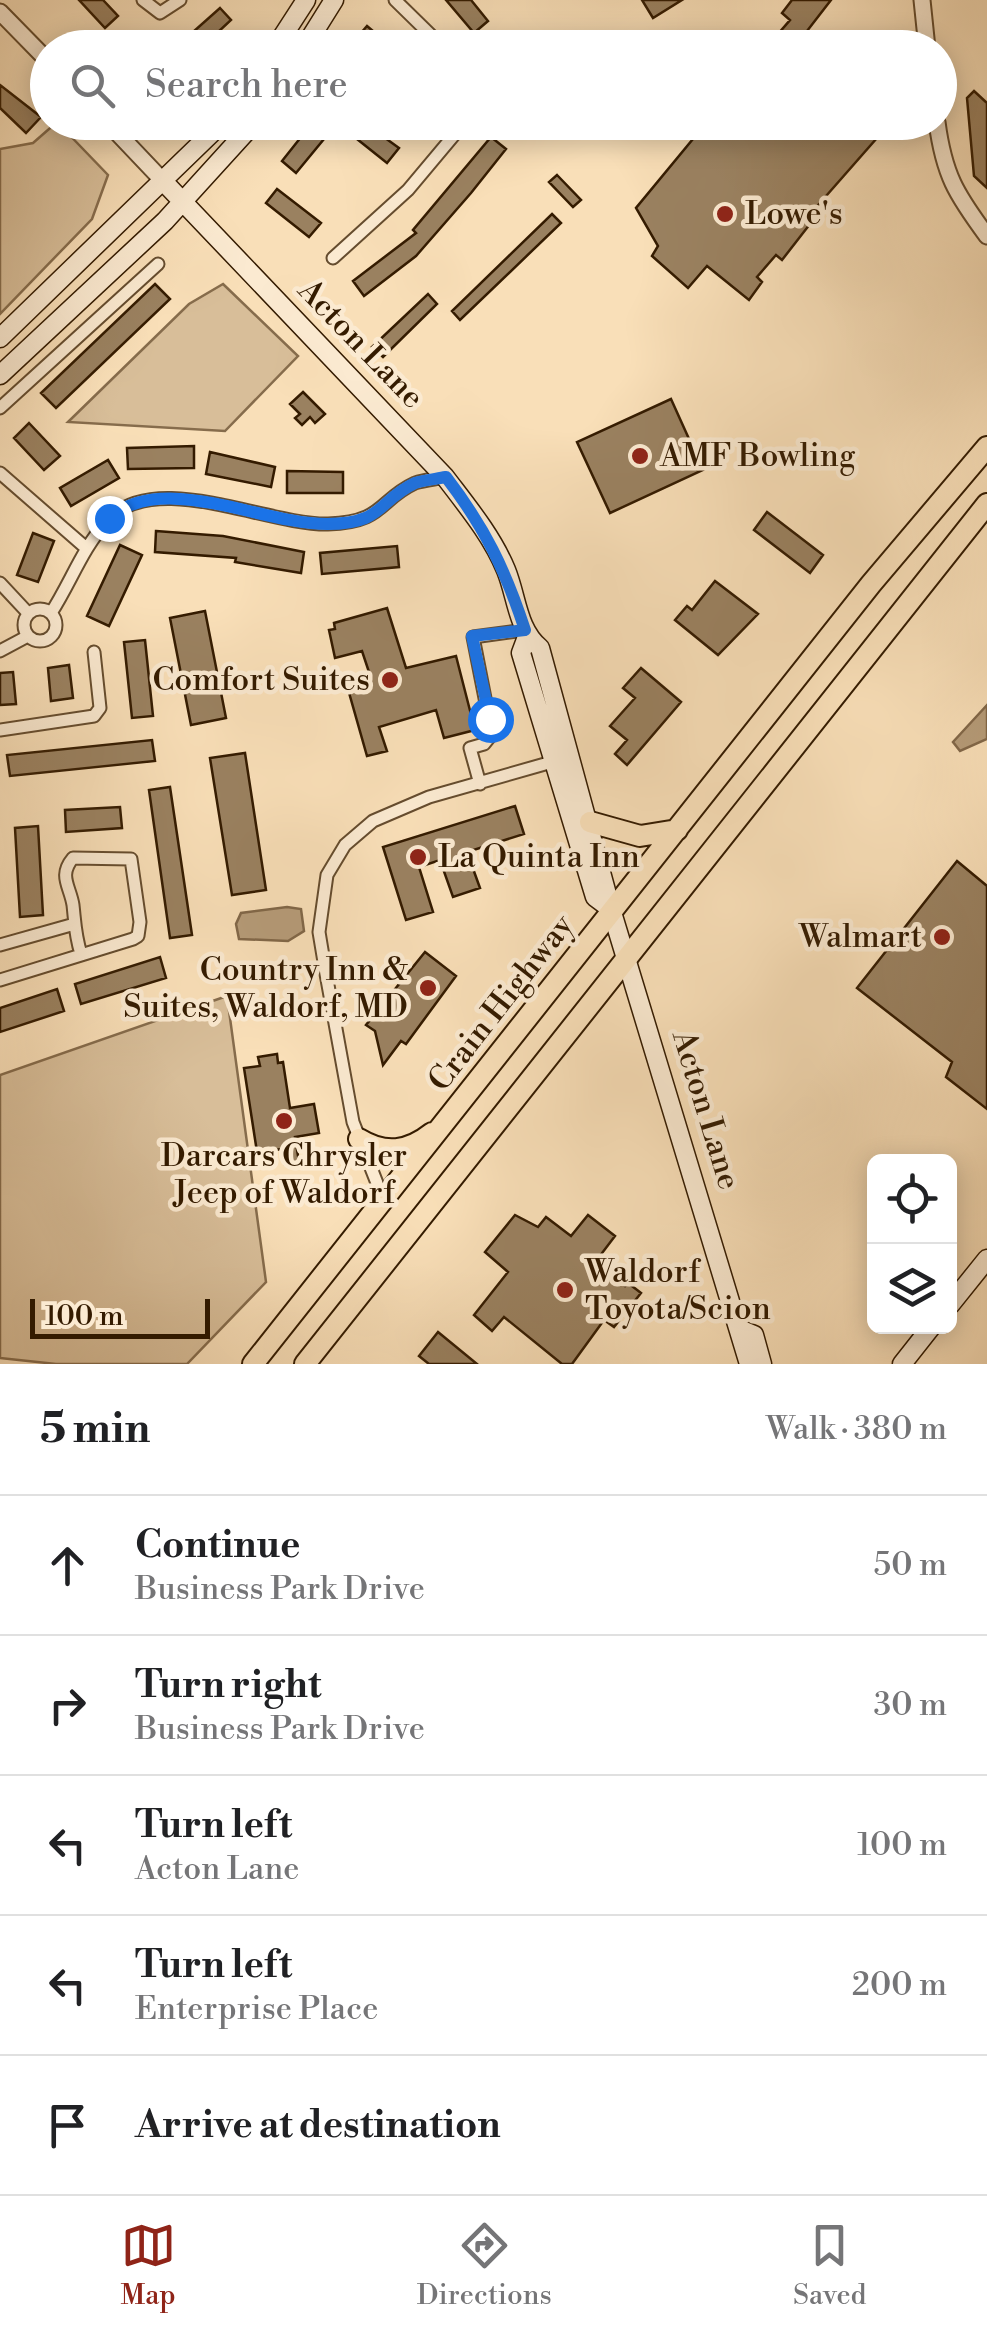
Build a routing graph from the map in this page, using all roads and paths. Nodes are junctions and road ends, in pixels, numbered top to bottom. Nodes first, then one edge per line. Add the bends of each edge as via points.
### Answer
1 (143, 0) edge
2 (180, 0) edge
3 (306, 0) edge
4 (334, 0) edge
5 (395, 0) edge
6 (922, 0) edge
7 (0, 12) edge
8 (287, 30) edge
9 (315, 30) edge
10 (426, 30) edge
11 (925, 30) edge
12 (30, 43) edge
13 (124, 140) edge
14 (205, 140) edge
15 (239, 140) edge
16 (449, 140) edge
17 (939, 140) edge
18 (163, 181) junction
19 (183, 202) junction
20 (985, 231) edge
21 (334, 258) dead end
22 (158, 264) dead end
23 (0, 338) edge
24 (0, 375) edge
25 (0, 408) edge
26 (987, 448) edge
27 (0, 473) edge
28 (446, 477) junction
29 (987, 488) edge
30 (987, 504) edge
31 (960, 538) junction
32 (86, 547) junction
33 (0, 584) edge
34 (28, 613) junction
35 (51, 613) junction
36 (526, 634) junction
37 (28, 636) junction
38 (0, 651) edge
39 (94, 652) dead end
40 (0, 730) edge
41 (552, 762) junction
42 (480, 784) junction
43 (590, 822) junction
44 (677, 830) junction
45 (611, 909) junction
46 (71, 925) junction
47 (0, 944) edge
48 (81, 954) junction
49 (628, 958) junction
50 (0, 980) edge
51 (464, 1099) junction
52 (359, 1139) junction
53 (384, 1201) junction
54 (987, 1259) edge
55 (957, 1296) edge
56 (742, 1330) junction
57 (926, 1334) edge
58 (253, 1364) edge
59 (305, 1364) edge
60 (749, 1364) edge
61 (762, 1364) edge
62 (902, 1364) edge

1 - 2 street via 160,13
3 - 8 main road
4 - 9 main road
5 - 10 street
6 - 11 street
7 - 12 street
13 - 18 street, Acton Lane
14 - 18 main road
15 - 19 main road
16 - 21 street via 408,190
17 - 20 street via 954,192
18 - 19 main road, Acton Lane
18 - 23 main road
19 - 24 main road
19 - 28 main road, Acton Lane
22 - 25 street
26 - 44 highway, Crain Highway
27 - 32 street
28 - 32 street via 413,484 367,519 326,524 154,497 120,509
28 - 36 main road, Acton Lane via 505,568
29 - 31 highway
30 - 31 highway
31 - 49 highway
32 - 35 street
33 - 34 street
34 - 35 street
34 - 37 street
35 - 37 street via 52,636
36 - 41 main road, Acton Lane via 521,653
36 - 42 street via 472,636 492,734 470,748
36 - 43 main road, Acton Lane via 540,648
37 - 38 street
39 - 40 street via 100,708 94,716
41 - 42 street
41 - 45 main road, Acton Lane via 595,896
42 - 52 street via 373,821 345,845 327,875 319,932
43 - 44 highway via 640,836
43 - 45 main road, Acton Lane
44 - 45 highway, Crain Highway
45 - 49 main road, Acton Lane
45 - 51 highway, Crain Highway
46 - 47 street
46 - 48 street
46 - 48 street via 68,862 131,860 138,936
48 - 50 street
49 - 56 main road, Acton Lane
49 - 59 highway
51 - 52 highway via 437,1129 404,1149 385,1151
51 - 53 highway, Crain Highway
52 - 53 street
53 - 58 highway, Crain Highway
54 - 55 main road
56 - 60 main road, Acton Lane
56 - 61 main road, Acton Lane via 754,1334
57 - 62 main road

